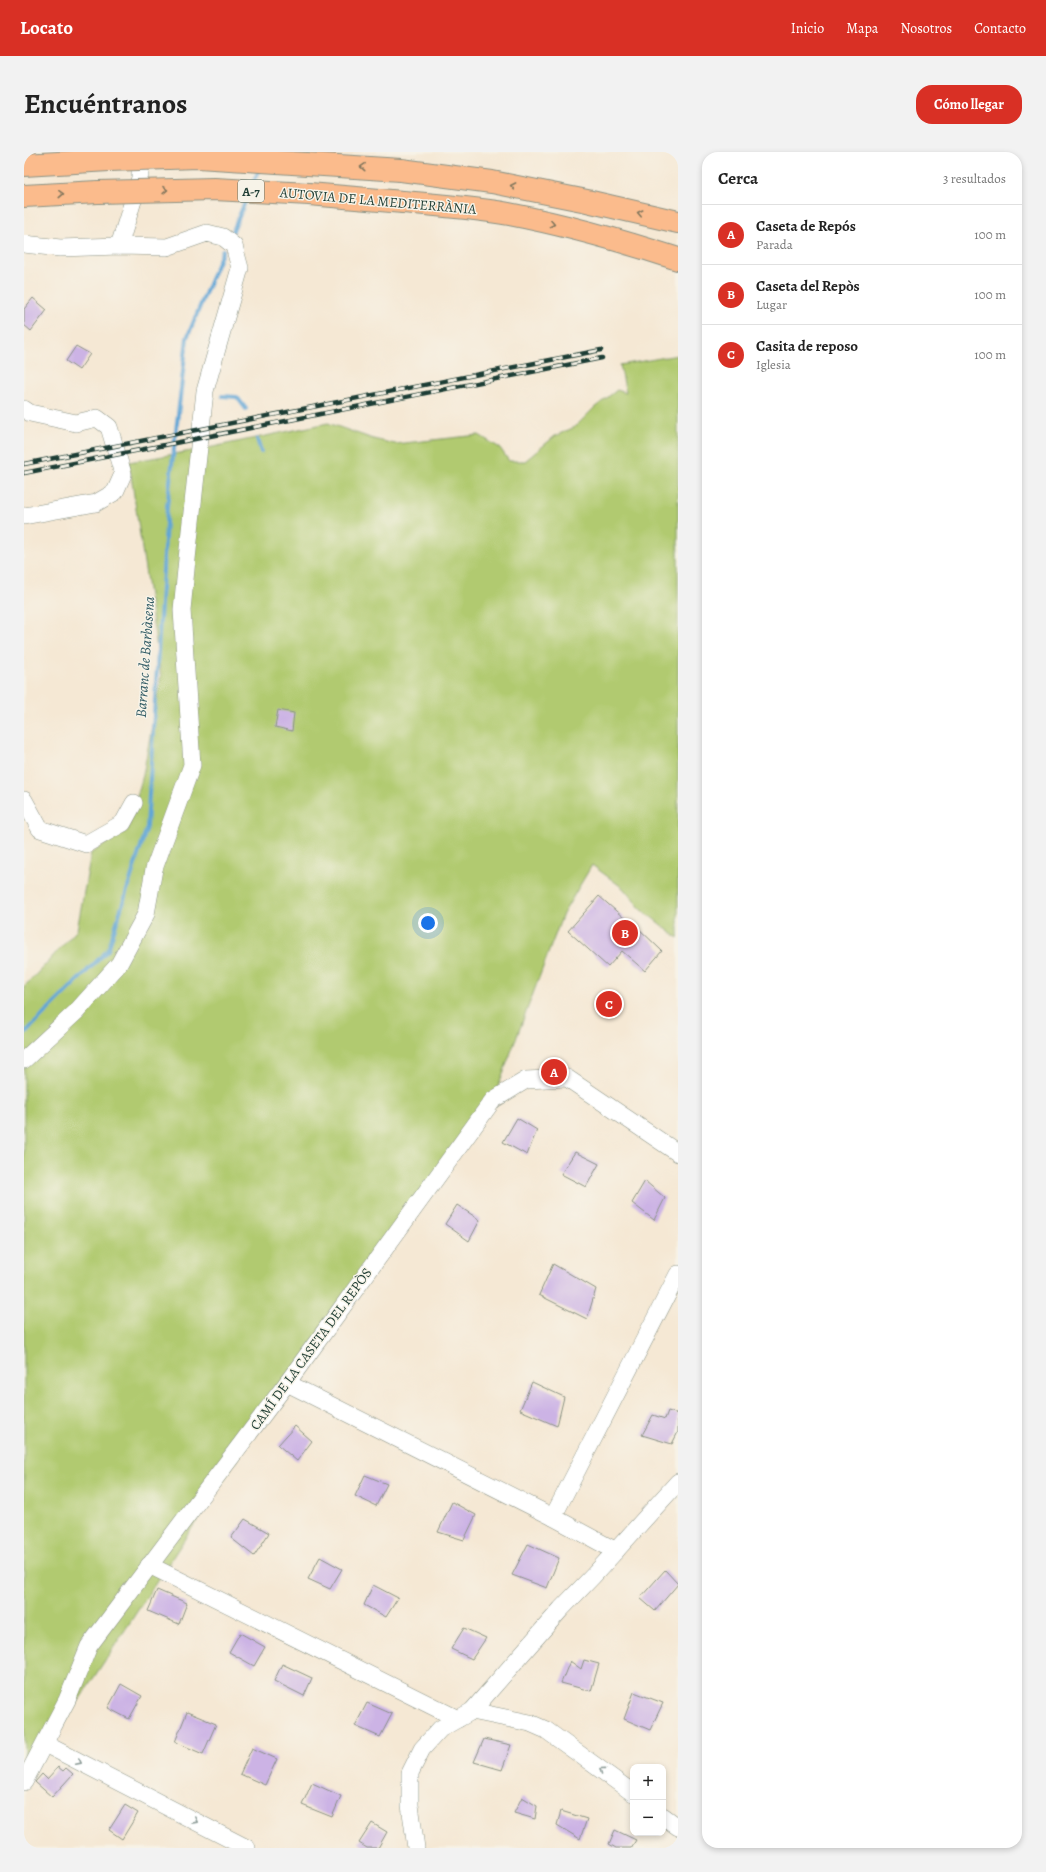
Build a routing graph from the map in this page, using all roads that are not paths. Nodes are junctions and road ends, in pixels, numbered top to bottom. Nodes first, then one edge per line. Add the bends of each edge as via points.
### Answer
1 (140, 152) edge
2 (24, 165) edge
3 (24, 196) edge
4 (678, 222) edge
5 (24, 244) edge
6 (119, 246) junction
7 (678, 259) edge
8 (24, 408) edge
9 (24, 516) edge
10 (24, 800) edge
11 (134, 803) dead end
12 (24, 1060) edge
13 (678, 1153) edge
14 (678, 1274) edge
15 (287, 1383) junction
16 (678, 1482) edge
17 (553, 1517) junction
18 (616, 1551) junction
19 (149, 1565) junction
20 (465, 1715) junction
21 (45, 1744) junction
22 (24, 1782) edge
23 (630, 1792) edge
24 (666, 1818) edge
25 (678, 1826) edge
26 (247, 1848) edge
27 (416, 1848) edge

1 - 6 street via 140,178
4 -> 2 highway, AUTOVIA DE LA MEDITERRÀNIA / A-7, bridge via 492,182 402,170 198,157
3 -> 7 highway, AUTOVIA DE LA MEDITERRÀNIA / A-7, bridge via 214,189 448,206 509,214 589,232
5 - 6 street via 60,248
6 - 12 street via 167,247 207,233 223,237 234,246 240,268 205,391 182,610 192,766 154,869 146,914 119,964 76,1012
8 - 9 street via 30,413 76,423 97,418 109,427 123,474 115,492 96,503
10 - 11 street via 40,829 86,844 123,824
13 - 15 street, CAMÍ DE LA CASETA DEL REPÒS via 567,1078 526,1080 493,1100
14 - 17 street
15 - 17 street
15 - 19 street, CAMÍ DE LA CASETA DEL REPÒS
16 - 18 street
17 - 18 street
18 - 20 street
19 - 20 street
19 - 21 street, CAMÍ DE LA CASETA DEL REPÒS via 89,1646 67,1700
23 -> 20 street via 546,1730 530,1723
20 - 27 street via 440,1729 422,1749 410,1773 410,1805
21 - 22 street, CAMÍ DE LA CASETA DEL REPÒS
21 -> 26 street
24 - 25 street

